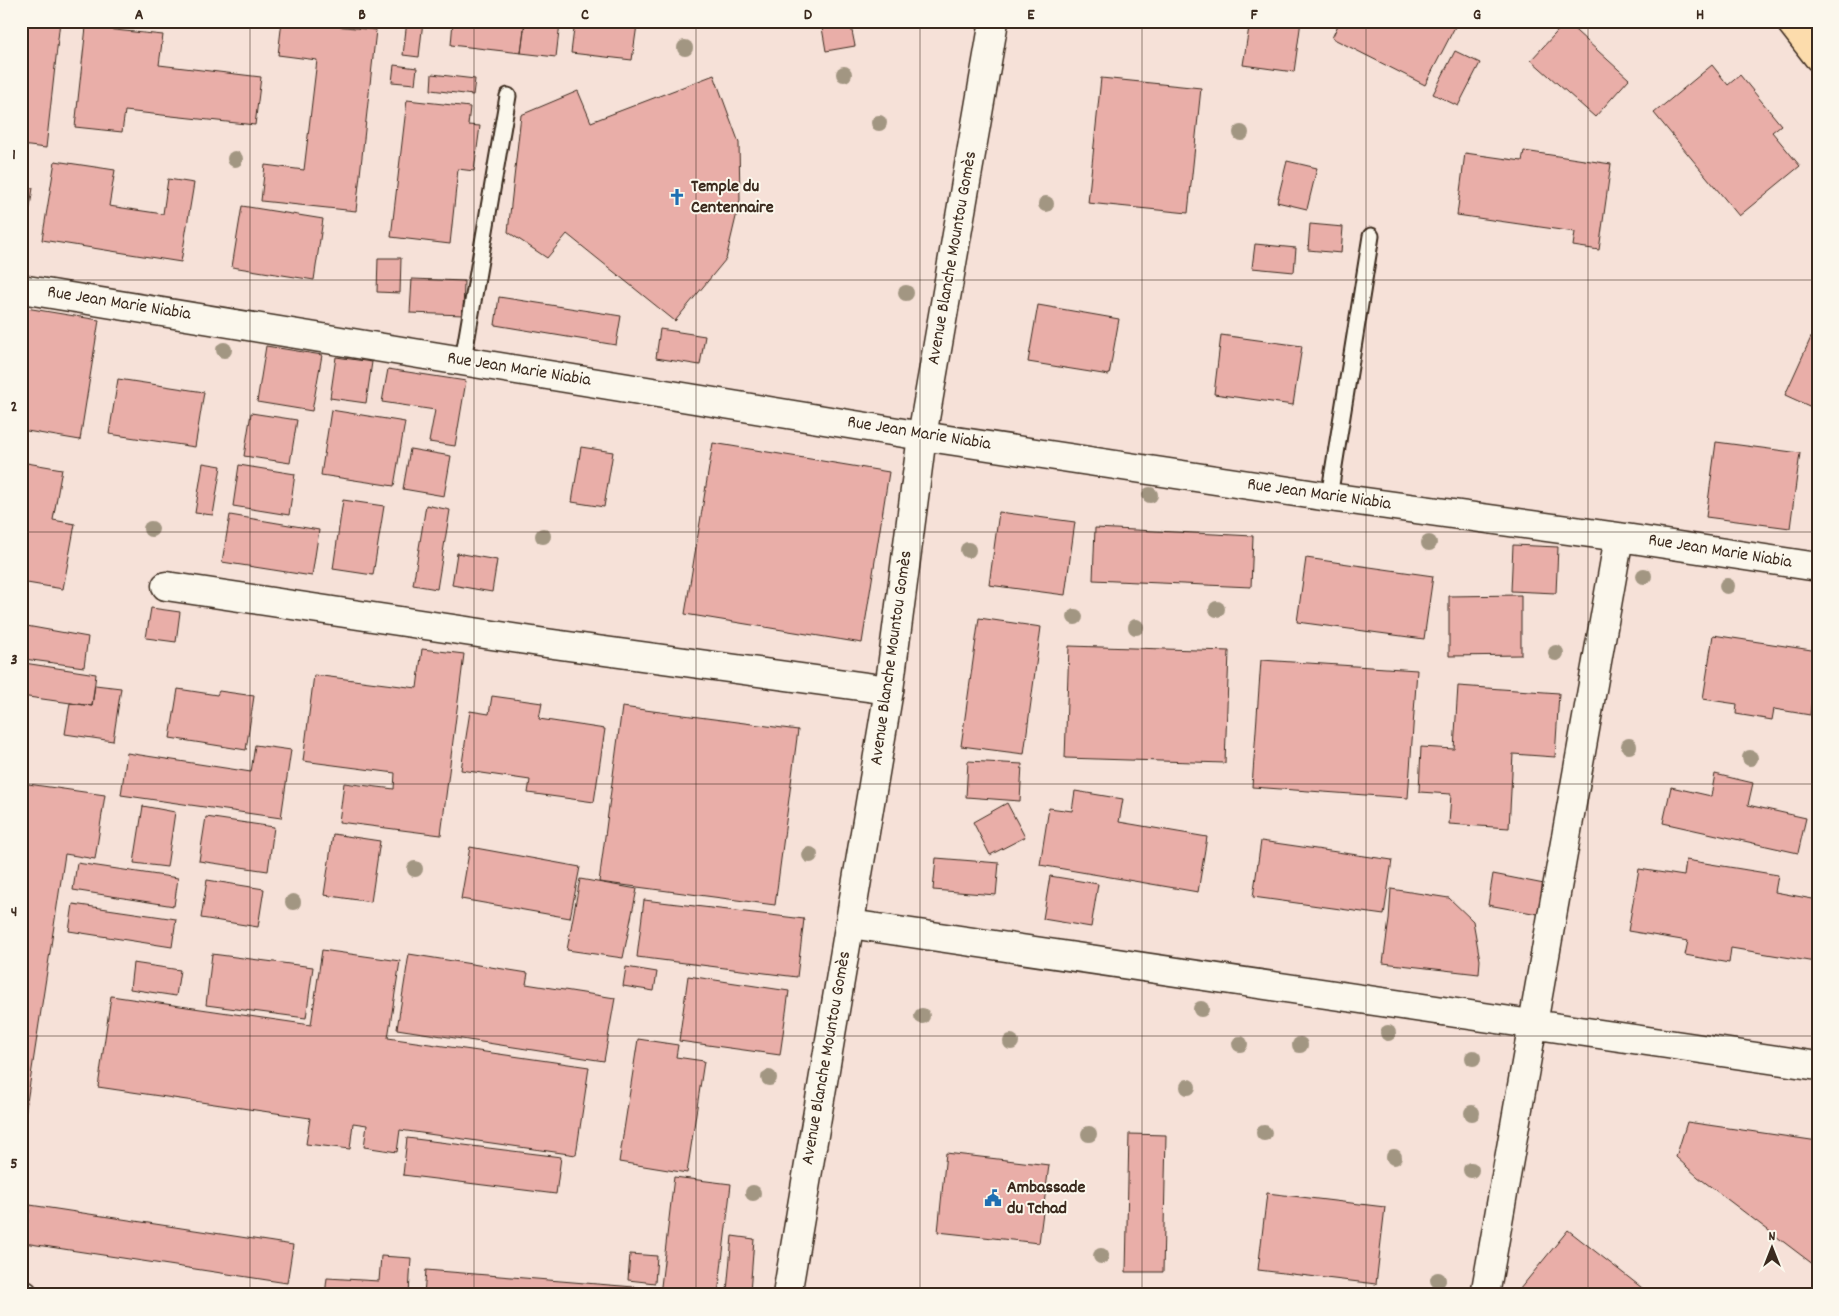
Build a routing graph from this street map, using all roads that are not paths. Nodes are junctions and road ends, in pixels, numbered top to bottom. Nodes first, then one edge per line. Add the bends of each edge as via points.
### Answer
1 (994, 21) edge
2 (1790, 21) edge
3 (1818, 57) edge
4 (508, 96) dead end
5 (1371, 236) dead end
6 (21, 289) edge
7 (463, 360) junction
8 (922, 436) junction
9 (1329, 497) junction
10 (1619, 537) junction
11 (1818, 567) edge
12 (166, 586) dead end
13 (889, 690) junction
14 (850, 924) junction
15 (1532, 1023) junction
16 (1818, 1066) edge
17 (786, 1295) edge
18 (1485, 1295) edge

1 - 8 street, Avenue Blanche Mountou Gomès
2 - 3 main road
4 - 7 lane
5 - 9 lane
6 - 7 street, Rue Jean Marie Niabia
7 - 8 street, Rue Jean Marie Niabia
8 - 9 street, Rue Jean Marie Niabia
8 - 13 street, Avenue Blanche Mountou Gomès
9 - 10 street, Rue Jean Marie Niabia
10 - 11 street, Rue Jean Marie Niabia
10 - 15 street
12 - 13 street via 536,642
13 - 14 street, Avenue Blanche Mountou Gomès
14 - 15 street
14 - 17 street, Avenue Blanche Mountou Gomès
15 - 16 street
15 - 18 street

